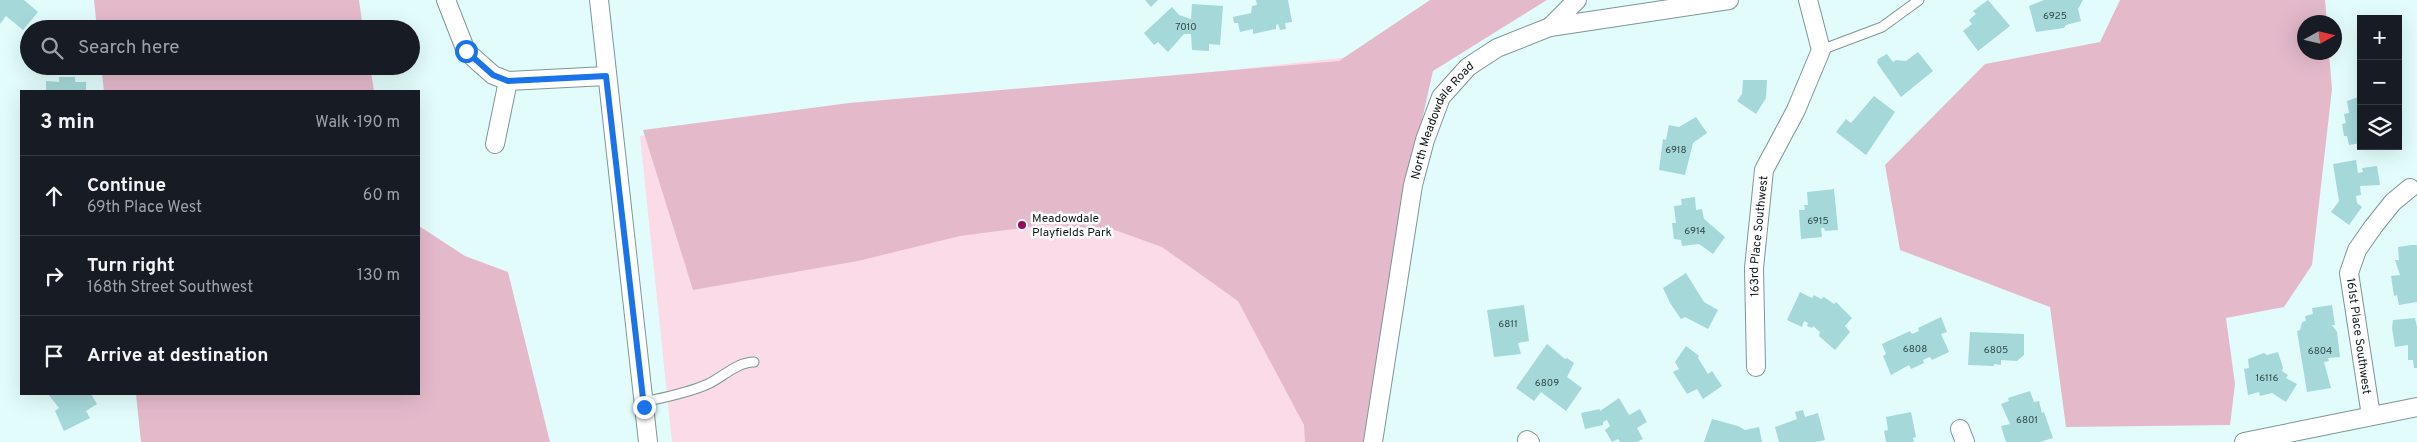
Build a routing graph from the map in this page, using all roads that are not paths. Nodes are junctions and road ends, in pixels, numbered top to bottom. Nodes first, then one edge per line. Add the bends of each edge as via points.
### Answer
1 (446, 0) edge
2 (599, 0) edge
3 (1577, 0) edge
4 (1729, 0) edge
5 (1808, 0) edge
6 (1920, 0) edge
7 (1550, 28) junction
8 (1820, 50) junction
9 (606, 76) junction
10 (508, 81) junction
11 (495, 144) dead end
12 (2410, 188) dead end
13 (754, 362) dead end
14 (1756, 367) dead end
15 (644, 402) junction
16 (2417, 407) edge
17 (2370, 416) junction
18 (2310, 435) edge
19 (648, 442) edge
20 (1373, 442) edge
21 (2244, 442) edge

1 - 10 street via 466,51 493,75
2 - 9 street
3 - 7 street
4 - 7 street, North Meadowdale Road
5 - 8 street
6 - 8 lane via 1882,28
7 - 20 street, North Meadowdale Road via 1498,48 1468,67 1440,97 1413,185
8 - 14 street, 163rd Place Southwest via 1796,110 1764,170 1754,268
9 - 10 street
9 - 15 street
10 - 11 street
12 - 17 street, 161st Place Southwest via 2393,202 2373,227 2357,250 2349,273
13 - 15 lane via 745,362 690,391
15 - 19 street
16 - 17 street
17 - 18 street
18 - 21 street

